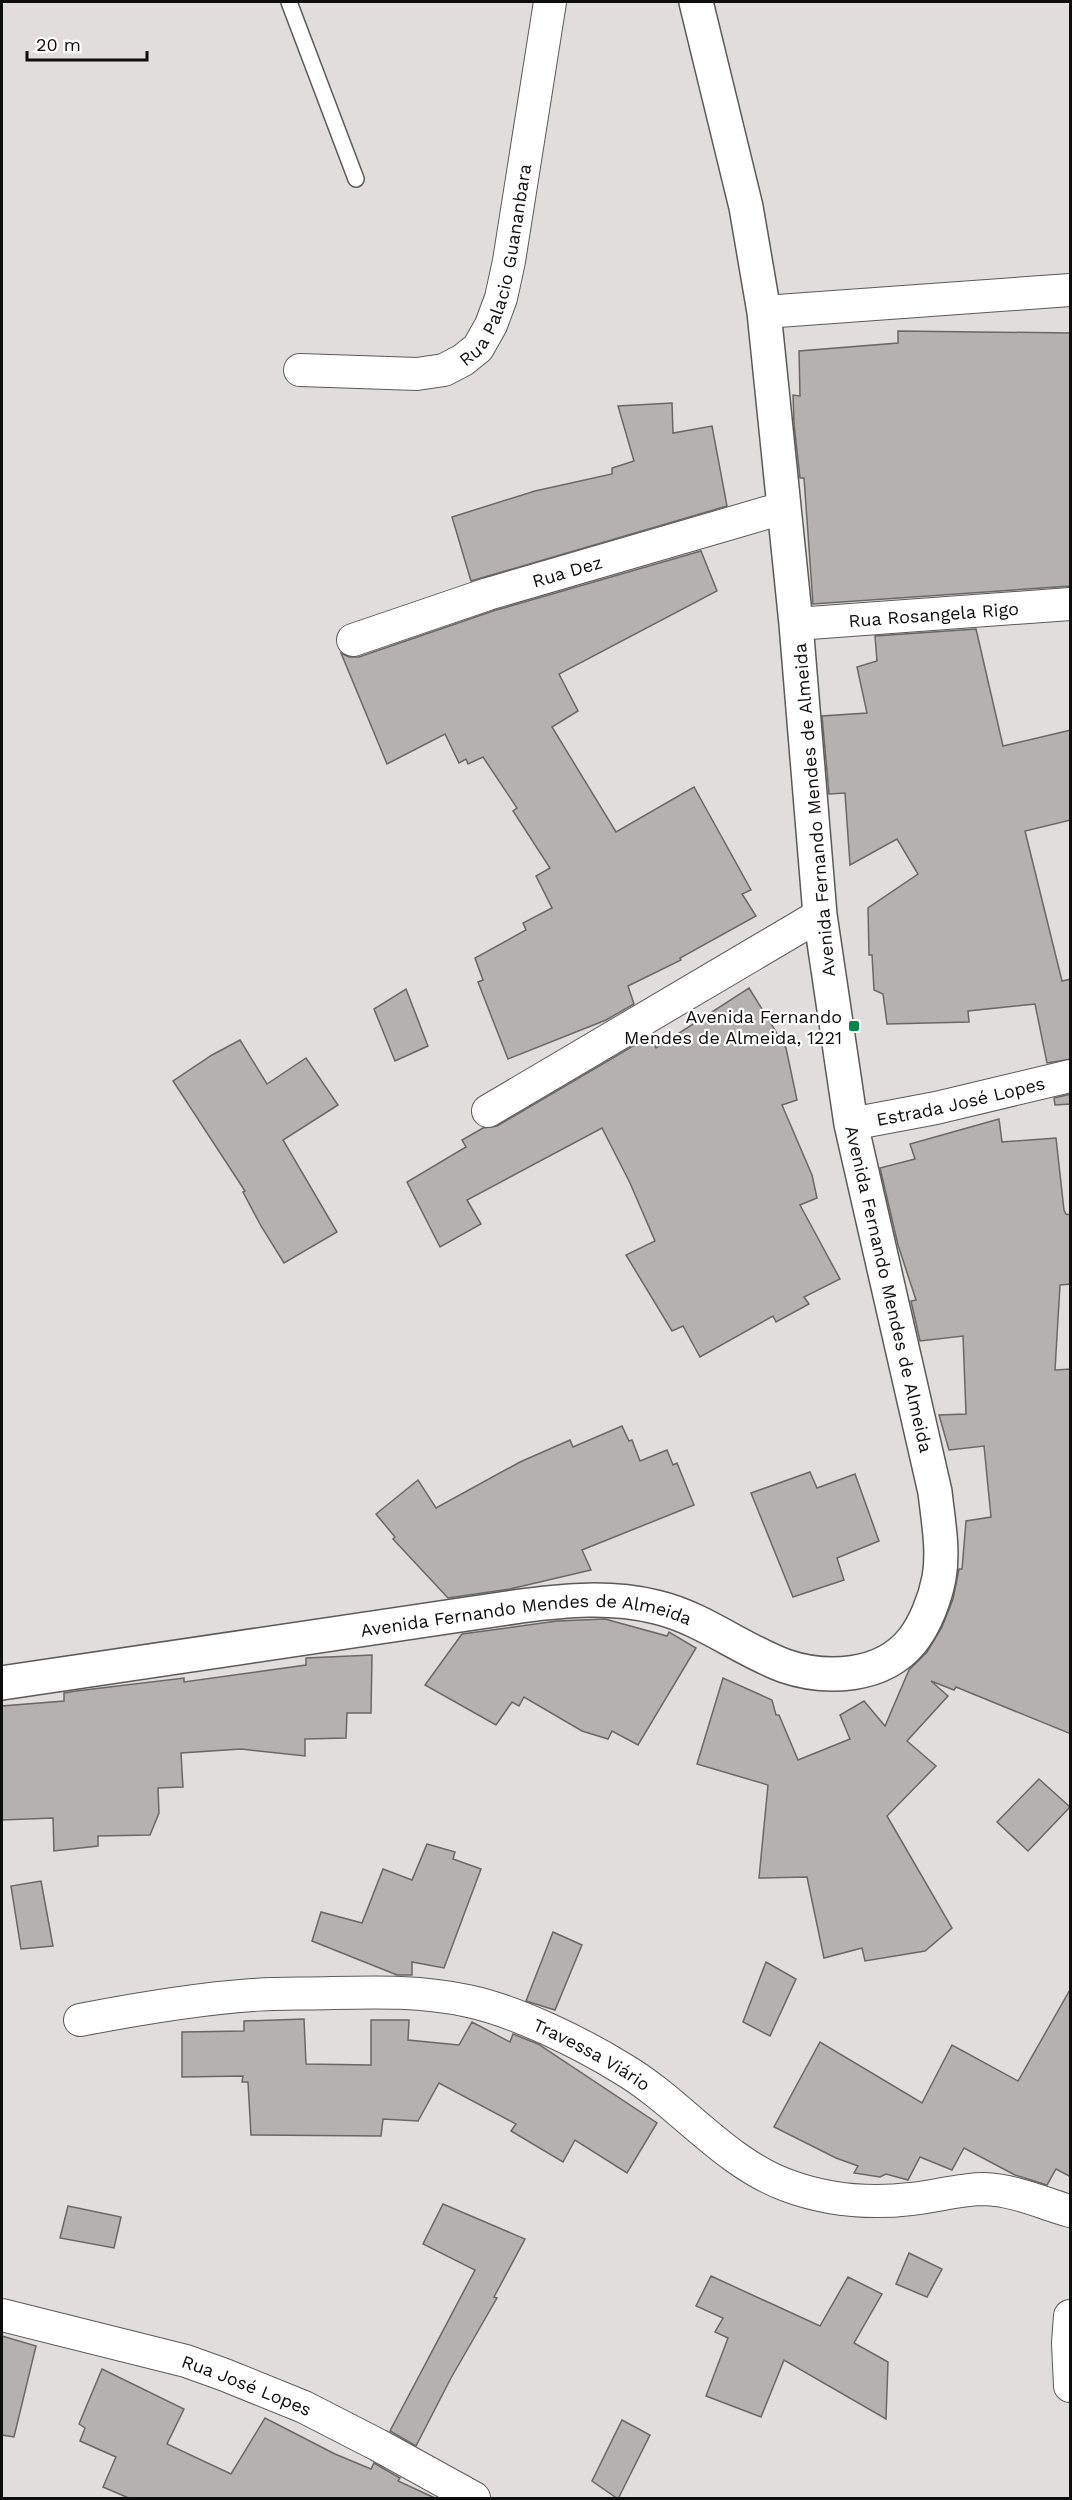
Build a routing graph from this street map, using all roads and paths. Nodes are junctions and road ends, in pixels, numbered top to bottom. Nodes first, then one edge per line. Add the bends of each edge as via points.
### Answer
1 (289, 2) edge
2 (550, 2) edge
3 (696, 2) edge
4 (356, 178) dead end
5 (1071, 291) edge
6 (764, 312) junction
7 (300, 370) dead end
8 (783, 508) junction
9 (1071, 603) edge
10 (796, 624) junction
11 (353, 640) dead end
12 (820, 915) junction
13 (1071, 1076) edge
14 (488, 1111) dead end
15 (851, 1124) junction
16 (2, 1683) edge
17 (80, 2020) dead end
18 (1071, 2211) edge
19 (2, 2315) edge
20 (1071, 2316) edge
21 (1071, 2386) edge
22 (474, 2499) edge

1 - 4 lane
2 - 7 street, Rua Palacio Guananbara via 509,261 501,298 478,348 444,370 417,374
3 - 6 street, Avenida Fernando Mendes de Almeida via 746,207
5 - 6 street
6 - 8 street, Avenida Fernando Mendes de Almeida
8 - 10 street, Avenida Fernando Mendes de Almeida
8 - 11 street, Rua Dez via 488,594
9 - 10 street, Rua Rosangela Rigo
10 - 12 street, Avenida Fernando Mendes de Almeida
12 - 14 street
12 - 15 street, Avenida Fernando Mendes de Almeida
13 - 15 street, Estrada José Lopes
15 - 16 street, Avenida Fernando Mendes de Almeida via 921,1426 941,1542 939,1578 929,1609 912,1642 899,1654 878,1665 837,1676 813,1673 784,1665 659,1608 620,1600 583,1599
17 - 18 street, Travessa Viário via 252,1995 418,1992 471,2001 575,2043 624,2069 748,2166 784,2185 847,2200 879,2201 985,2189 1038,2199
19 - 22 street, Rua José Lopes via 225,2374 325,2418
20 - 21 street

